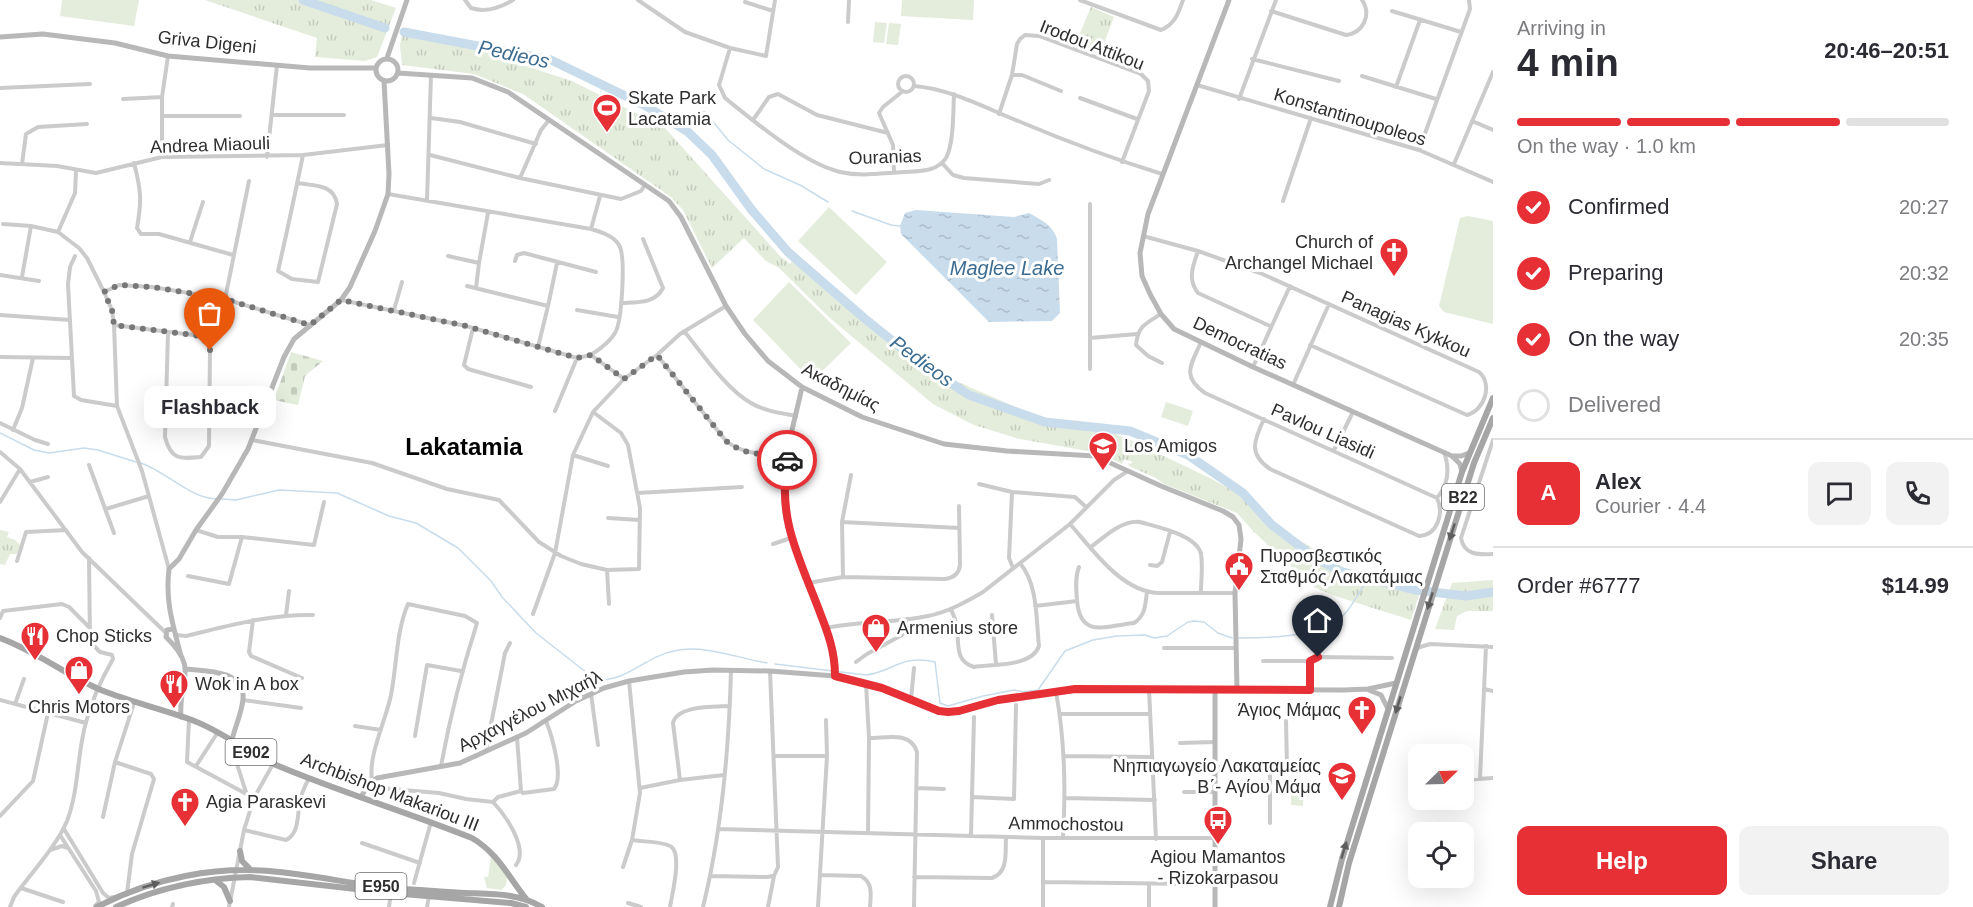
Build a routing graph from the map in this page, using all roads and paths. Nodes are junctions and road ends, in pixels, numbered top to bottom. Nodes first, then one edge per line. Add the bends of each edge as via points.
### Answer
1 (406, 0) edge
2 (465, 0) edge
3 (513, 0) edge
4 (638, 0) edge
5 (775, 0) edge
6 (849, 0) edge
7 (1080, 0) edge
8 (1183, 0) edge
9 (1229, 0) edge
10 (1276, 0) edge
11 (1362, 0) edge
12 (1469, 0) edge
13 (746, 2) dead end
14 (773, 10) junction
15 (1271, 11) junction
16 (1392, 11) dead end
17 (1420, 20) junction
18 (848, 22) dead end
19 (1461, 32) junction
20 (0, 38) edge
21 (730, 48) junction
22 (168, 56) junction
23 (387, 58) junction
24 (1252, 59) junction
25 (278, 65) junction
26 (375, 68) junction
27 (1493, 72) edge
28 (398, 73) junction
29 (431, 75) junction
30 (1012, 75) junction
31 (1362, 76) dead end
32 (384, 81) junction
33 (1339, 81) dead end
34 (90, 84) dead end
35 (1197, 85) junction
36 (914, 86) junction
37 (1396, 87) junction
38 (0, 88) edge
39 (903, 91) junction
40 (1061, 91) dead end
41 (954, 94) junction
42 (162, 97) junction
43 (1080, 98) dead end
44 (123, 99) dead end
45 (1239, 99) junction
46 (1436, 99) junction
47 (999, 114) junction
48 (272, 115) junction
49 (344, 115) dead end
50 (162, 116) junction
51 (240, 116) dead end
52 (431, 117) junction
53 (1137, 118) junction
54 (1311, 118) junction
55 (549, 119) junction
56 (753, 120) junction
57 (1472, 121) junction
58 (87, 124) dead end
59 (1493, 130) edge
60 (888, 133) junction
61 (387, 144) junction
62 (536, 144) junction
63 (1419, 150) junction
64 (303, 155) junction
65 (430, 155) junction
66 (162, 157) junction
67 (267, 157) junction
68 (1122, 162) junction
69 (0, 163) edge
70 (135, 163) junction
71 (942, 163) junction
72 (22, 164) junction
73 (1454, 164) junction
74 (76, 171) junction
75 (894, 172) junction
76 (1162, 174) junction
77 (520, 178) junction
78 (1049, 180) dead end
79 (249, 181) dead end
80 (1493, 182) edge
81 (297, 183) junction
82 (645, 184) junction
83 (388, 194) junction
84 (600, 196) junction
85 (427, 200) junction
86 (1283, 201) dead end
87 (203, 202) dead end
88 (1090, 204) dead end
89 (489, 213) junction
90 (3, 224) dead end
91 (31, 226) junction
92 (591, 229) junction
93 (58, 232) junction
94 (1142, 235) junction
95 (643, 239) dead end
96 (190, 242) junction
97 (1198, 251) junction
98 (233, 255) junction
99 (75, 256) dead end
100 (448, 256) dead end
101 (515, 261) dead end
102 (478, 262) junction
103 (557, 263) junction
104 (596, 272) dead end
105 (0, 275) edge
106 (22, 277) junction
107 (39, 281) dead end
108 (402, 282) dead end
109 (467, 286) dead end
110 (1290, 286) junction
111 (476, 288) junction
112 (104, 292) junction
113 (225, 299) junction
114 (341, 300) junction
115 (621, 303) junction
116 (1329, 304) junction
117 (548, 306) junction
118 (726, 306) junction
119 (394, 310) junction
120 (577, 310) dead end
121 (1161, 314) junction
122 (0, 315) edge
123 (618, 317) junction
124 (70, 320) junction
125 (114, 325) junction
126 (310, 325) junction
127 (1270, 326) junction
128 (473, 328) junction
129 (684, 331) junction
130 (168, 332) junction
131 (1137, 334) junction
132 (1090, 338) junction
133 (1201, 342) junction
134 (1310, 345) junction
135 (538, 347) junction
136 (591, 355) junction
137 (657, 355) junction
138 (0, 357) edge
139 (33, 358) junction
140 (72, 358) junction
141 (577, 358) junction
142 (1162, 363) dead end
143 (1252, 367) junction
144 (1090, 369) dead end
145 (624, 379) junction
146 (1293, 385) junction
147 (531, 387) dead end
148 (802, 387) junction
149 (1493, 398) edge
150 (117, 406) junction
151 (555, 411) dead end
152 (593, 412) junction
153 (1353, 412) junction
154 (796, 416) junction
155 (1493, 418) edge
156 (1264, 419) junction
157 (0, 423) edge
158 (13, 430) junction
159 (252, 440) junction
160 (1493, 440) edge
161 (48, 444) dead end
162 (1334, 450) junction
163 (0, 452) edge
164 (1444, 452) junction
165 (1469, 453) junction
166 (573, 455) junction
167 (787, 456) junction
168 (1452, 456) junction
169 (89, 465) dead end
170 (608, 466) dead end
171 (1118, 466) junction
172 (20, 469) junction
173 (1128, 471) junction
174 (1462, 472) junction
175 (852, 475) dead end
176 (48, 477) dead end
177 (1114, 480) junction
178 (30, 482) junction
179 (979, 484) dead end
180 (742, 487) dead end
181 (1012, 492) junction
182 (638, 493) junction
183 (149, 496) junction
184 (1437, 498) junction
185 (0, 502) edge
186 (324, 502) dead end
187 (959, 506) dead end
188 (1086, 507) junction
189 (106, 509) junction
190 (608, 518) dead end
191 (640, 520) junction
192 (842, 522) junction
193 (1070, 524) junction
194 (959, 528) junction
195 (66, 530) junction
196 (196, 530) junction
197 (1170, 532) junction
198 (114, 533) dead end
199 (242, 537) junction
200 (791, 538) junction
201 (773, 544) dead end
202 (1091, 548) junction
203 (555, 553) junction
204 (1493, 554) edge
205 (89, 558) junction
206 (17, 561) dead end
207 (1020, 563) junction
208 (1150, 565) dead end
209 (1078, 567) dead end
210 (1013, 568) junction
211 (169, 569) junction
212 (607, 570) junction
213 (188, 576) dead end
214 (843, 577) junction
215 (808, 583) junction
216 (289, 591) dead end
217 (1147, 592) junction
218 (1201, 592) junction
219 (1235, 593) junction
220 (1077, 601) junction
221 (609, 604) dead end
222 (1035, 606) junction
223 (951, 609) junction
224 (533, 614) dead end
225 (286, 615) junction
226 (313, 615) dead end
227 (992, 615) dead end
228 (0, 618) edge
229 (907, 619) junction
230 (253, 620) junction
231 (89, 627) junction
232 (826, 628) junction
233 (1421, 632) junction
234 (166, 633) junction
235 (175, 634) junction
236 (0, 638) edge
237 (169, 640) junction
238 (510, 643) dead end
239 (1431, 644) junction
240 (1486, 646) junction
241 (1493, 647) edge
242 (1164, 648) dead end
243 (1236, 648) junction
244 (1415, 650) junction
245 (181, 656) junction
246 (1392, 658) dead end
247 (1263, 661) dead end
248 (1310, 661) junction
249 (856, 662) dead end
250 (996, 664) junction
251 (914, 668) dead end
252 (186, 669) junction
253 (462, 670) junction
254 (731, 670) junction
255 (770, 671) junction
256 (835, 672) junction
257 (302, 678) dead end
258 (24, 679) dead end
259 (629, 681) junction
260 (1396, 683) junction
261 (866, 684) junction
262 (98, 689) junction
263 (1149, 689) junction
264 (1368, 689) junction
265 (1484, 689) junction
266 (1215, 690) junction
267 (1237, 690) junction
268 (1310, 690) junction
269 (1056, 691) junction
270 (1493, 691) edge
271 (591, 693) junction
272 (910, 699) junction
273 (0, 700) edge
274 (243, 700) junction
275 (134, 703) junction
276 (15, 704) junction
277 (1016, 705) dead end
278 (730, 706) junction
279 (301, 708) dead end
280 (1388, 709) junction
281 (48, 713) junction
282 (1060, 714) junction
283 (1150, 714) junction
284 (181, 717) junction
285 (974, 717) dead end
286 (189, 719) junction
287 (826, 720) dead end
288 (546, 721) junction
289 (1286, 721) dead end
290 (86, 723) junction
291 (355, 726) dead end
292 (381, 730) junction
293 (218, 731) junction
294 (415, 736) dead end
295 (517, 737) junction
296 (869, 738) junction
297 (232, 740) junction
298 (1215, 742) junction
299 (1180, 743) dead end
300 (240, 745) junction
301 (598, 745) dead end
302 (486, 750) junction
303 (774, 756) junction
304 (827, 756) junction
305 (1065, 756) junction
306 (1151, 757) junction
307 (115, 762) junction
308 (273, 764) junction
309 (196, 767) junction
310 (441, 767) junction
311 (1215, 767) junction
312 (1270, 767) junction
313 (1287, 767) junction
314 (1308, 767) dead end
315 (724, 775) junction
316 (309, 778) junction
317 (1480, 778) junction
318 (1493, 778) edge
319 (1474, 779) edge
320 (372, 780) junction
321 (680, 780) junction
322 (367, 786) junction
323 (640, 788) junction
324 (917, 788) junction
325 (944, 789) dead end
326 (520, 791) junction
327 (1184, 792) dead end
328 (1215, 792) junction
329 (247, 793) junction
330 (972, 796) junction
331 (361, 797) junction
332 (254, 798) junction
333 (1065, 798) junction
334 (1155, 800) junction
335 (493, 802) junction
336 (0, 816) edge
337 (103, 817) dead end
338 (431, 822) junction
339 (1270, 823) dead end
340 (64, 828) junction
341 (718, 829) junction
342 (244, 830) junction
343 (778, 830) junction
344 (823, 832) junction
345 (868, 833) junction
346 (915, 834) junction
347 (60, 835) junction
348 (970, 835) junction
349 (1006, 837) junction
350 (1043, 838) junction
351 (1063, 838) junction
352 (1216, 838) junction
353 (1156, 839) junction
354 (632, 840) junction
355 (362, 843) dead end
356 (69, 849) junction
357 (49, 850) junction
358 (240, 851) junction
359 (420, 863) junction
360 (516, 866) dead end
361 (623, 867) dead end
362 (252, 870) junction
363 (235, 873) junction
364 (510, 874) junction
365 (820, 875) junction
366 (711, 876) junction
367 (774, 876) junction
368 (914, 877) junction
369 (214, 880) junction
370 (1043, 882) junction
371 (414, 883) dead end
372 (1149, 884) junction
373 (1192, 884) dead end
374 (21, 888) junction
375 (127, 893) junction
376 (391, 893) junction
377 (429, 896) junction
378 (117, 897) junction
379 (512, 899) junction
380 (63, 902) dead end
381 (527, 903) edge
382 (628, 903) dead end
383 (230, 904) edge
384 (10, 907) edge
385 (96, 907) edge
386 (116, 907) edge
387 (389, 907) edge
388 (428, 907) edge
389 (542, 907) edge
390 (641, 907) edge
391 (670, 907) edge
392 (703, 907) edge
393 (768, 907) edge
394 (818, 907) edge
395 (870, 907) edge
396 (914, 907) edge
397 (1043, 907) edge
398 (1149, 907) edge
399 (1215, 907) edge
400 (1330, 907) edge
401 (1339, 907) edge

1 - 23 street
2 - 3 street via 471,8 484,10
4 - 21 street via 685,33
5 - 14 street
6 - 18 street
7 - 8 street via 1161,30 1176,18
9 - 35 street, Democratias
10 - 15 street
11 - 15 street via 1367,10 1365,21 1350,35
12 - 19 street via 1470,9
13 - 14 street
14 - 21 street via 765,56
15 - 24 street
16 - 17 street
17 - 19 street
17 - 37 street
19 - 46 street
20 - 22 street, Griva Digeni via 43,34 115,43
21 - 56 street, Ouranias via 720,89 725,98
22 - 25 street, Griva Digeni
22 - 42 street
23 - 26 street
23 - 28 street via 397,63
24 - 33 street
24 - 45 street
25 - 26 street, Griva Digeni
25 - 48 street
26 - 32 street
27 - 57 street
28 - 29 street, Ακαδημίας
28 - 32 street
29 - 52 street
29 - 55 street, Ακαδημίας via 472,78 492,85
30 - 40 street via 1022,75
30 - 47 street, Irodou Attikou
30 - 53 street, Irodou Attikou via 1020,39 1025,35 1039,36 1141,74 1148,81 1149,91
31 - 37 street
32 - 61 street
34 - 38 street
35 - 45 street, Konstantinoupoleos
35 - 76 street, Democratias
36 - 39 street
36 - 39 street via 913,80 904,76 898,83
36 - 41 street
37 - 46 street
39 - 60 street via 879,113
41 - 47 street
41 - 71 street, Ouranias via 949,148
42 - 44 street
42 - 50 street
43 - 53 street
45 - 54 street, Konstantinoupoleos
46 - 63 street
47 - 68 street
48 - 49 street
48 - 67 street
50 - 51 street
50 - 66 street
52 - 62 street
52 - 65 street
53 - 68 street, Irodou Attikou
54 - 63 street, Konstantinoupoleos
54 - 86 street
55 - 62 street
55 - 82 street, Ακαδημίας
56 - 60 street via 769,97 778,94 817,115
56 - 75 street, Ouranias via 811,161 829,169 862,175
57 - 59 street
57 - 73 street
58 - 72 street via 38,127 26,134
60 - 75 street via 893,145
61 - 64 street, Andrea Miaouli
61 - 83 street
62 - 77 street
63 - 73 street, Konstantinoupoleos
64 - 67 street, Andrea Miaouli
64 - 81 street
65 - 77 street
65 - 85 street
66 - 67 street, Andrea Miaouli
66 - 70 street, Andrea Miaouli
68 - 76 street
69 - 72 street, Andrea Miaouli
70 - 74 street, Andrea Miaouli via 96,173
70 - 96 street via 142,201 137,228 141,234
71 - 75 street, Ouranias via 926,171
71 - 78 street via 953,175 964,178 1039,184
72 - 74 street, Andrea Miaouli
73 - 80 street, Konstantinoupoleos
74 - 93 street via 75,193
76 - 94 street, Democratias
77 - 84 street
79 - 98 street
81 - 81 street via 278,271 292,279 318,282 336,195 331,190
82 - 84 street via 641,191 621,200
82 - 118 street, Ακαδημίας via 669,201 681,217
83 - 85 street
83 - 114 street via 375,231
84 - 92 street
85 - 89 street
87 - 96 street
88 - 132 street
89 - 92 street
89 - 102 street
90 - 91 street
91 - 93 street
91 - 106 street
92 - 115 street via 607,234 619,244 624,258
93 - 112 street via 80,248
94 - 97 street, Panagias Kykkou
94 - 121 street, Democratias via 1142,276
95 - 115 street via 663,288 659,296 646,301
96 - 98 street
97 - 110 street, Panagias Kykkou
97 - 127 street via 1191,278 1198,292
98 - 113 street
99 - 124 street via 68,284
100 - 102 street
101 - 103 street via 520,253
102 - 111 street
103 - 104 street
103 - 117 street
105 - 106 street
106 - 107 street
108 - 119 street
109 - 111 street
110 - 116 street, Panagias Kykkou
110 - 127 street
111 - 117 street
112 - 113 street via 119,285
112 - 125 street
113 - 126 street
114 - 119 street
114 - 126 street
115 - 123 street
116 - 134 street
116 - 134 street, Panagias Kykkou via 1479,372 1488,391 1480,407 1467,415
117 - 135 street
118 - 129 street
118 - 148 street, Ακαδημίας via 764,356
119 - 128 street
120 - 123 street
121 - 131 street via 1143,325
121 - 133 street, Democratias via 1174,328
122 - 124 street
123 - 136 street via 616,332
124 - 140 street
125 - 130 street
125 - 150 street
126 - 159 street via 294,339 284,357
127 - 143 street
128 - 135 street
128 - 147 street via 464,365
129 - 137 street
129 - 154 street via 751,404
130 - 130 street via 168,449 185,459 201,457 209,446 210,350 201,336
131 - 132 street
131 - 142 street via 1136,345
132 - 144 street
133 - 143 street, Democratias
133 - 156 street, Pavlou Liasidi via 1190,370 1191,381 1205,393
134 - 146 street
135 - 141 street
136 - 141 street
136 - 145 street
137 - 145 street
137 - 167 street via 726,441 750,453
138 - 139 street
139 - 140 street
139 - 158 street
140 - 150 street via 74,396
141 - 151 street
143 - 146 street, Democratias
145 - 152 street
146 - 153 street, Democratias
148 - 154 street
148 - 171 street, Ακαδημίας via 862,417 944,444 1084,454
149 - 165 main road, B22
150 - 183 street
152 - 166 street
152 - 182 street via 621,433 628,445
153 - 162 street
153 - 164 street, Democratias
154 - 167 street
155 -> 233 main road, B22 via 1474,464
156 - 162 street, Pavlou Liasidi
156 - 184 street via 1256,435 1255,449 1264,465 1419,536 1436,527 1440,506
157 - 158 street
158 - 161 street
159 - 196 street via 222,494
159 - 203 street via 372,463 447,489 499,500 539,542
160 - 204 street via 1461,538 1469,552
162 - 184 street, Pavlou Liasidi
163 - 172 street
164 - 168 street, Democratias
164 - 184 street via 1448,473 1445,488
165 - 168 street
165 - 174 main road, B22
166 - 170 street
166 - 203 street
167 - 200 street via 783,498
168 - 174 street
169 - 189 street
171 - 173 street, Ακαδημίας
171 - 177 street
172 - 178 street
172 - 185 street
173 - 177 street
173 - 219 street, Ακαδημίας via 1233,517 1241,539
174 - 260 main road, B22
175 - 192 street
176 - 178 street
177 - 188 street
178 - 195 street
179 - 181 street
180 - 182 street
181 - 188 street via 1069,496
181 - 210 street via 1009,558
182 - 191 street
183 - 189 street
183 - 211 street
186 - 199 street via 314,545
187 - 194 street
188 - 193 street
189 - 198 street
190 - 191 street
191 - 212 street via 639,569
192 - 194 street
192 - 214 street
193 - 202 street
193 - 207 street
194 - 214 street via 960,565 955,576
195 - 205 street
195 - 206 street via 26,532
196 - 199 street via 218,537
196 - 211 street
197 - 202 street via 1133,521
197 - 208 street via 1162,562
197 - 218 street via 1198,546 1202,555
199 - 213 street via 229,584
200 - 201 street
200 - 215 street
202 - 217 street via 1122,579
203 - 212 street
203 - 224 street
205 - 231 street
205 - 234 street
207 - 210 street
207 - 222 street via 1031,581
209 - 220 street
210 - 223 street via 983,592
211 - 235 street via 168,603
212 - 221 street
214 - 215 street
215 - 232 street
216 - 225 street
217 - 218 street
217 - 220 street via 1143,614 1134,623 1091,627 1081,620
218 - 219 street
219 - 243 street, Ακαδημίας
220 - 222 street
222 - 250 street via 1037,652 1026,660
223 - 229 street
223 - 250 street via 961,660 974,667
225 - 226 street
225 - 230 street
227 - 250 street
228 - 231 street via 3,611 62,604
229 - 232 street
229 - 249 street via 902,635
230 - 235 street via 186,636
230 - 257 street via 251,656
231 - 262 street via 90,642 100,652 113,656
232 - 256 street
233 - 239 street
233 - 244 main road, B22
234 - 235 street via 167,630
234 - 237 street
235 - 237 street via 174,640
235 - 245 street
236 - 262 main road, Archbishop Makariou III / E902
237 - 245 street
238 - 302 street
239 - 240 street
239 - 244 street
240 - 241 street
240 - 265 street
242 - 243 street
243 - 267 street, Ακαδημίας
244 -> 401 main road, B22
245 - 252 street
246 - 248 street via 1318,657
247 - 248 street
248 - 268 street
251 - 272 street
252 - 274 street via 228,675 239,683
252 - 284 street
253 - 292 street via 477,623 465,616 408,604 401,620 391,696
253 - 294 street via 427,665
253 - 310 street
254 - 255 street, Αρχαγγέλου Μιχαήλ
254 - 259 street, Αρχαγγέλου Μιχαήλ via 697,670
254 - 278 street
255 - 256 street, Αρχαγγέλου Μιχαήλ
255 - 303 street
256 - 261 street, Αρχαγγέλου Μιχαήλ
258 - 276 street
259 - 271 street, Αρχαγγέλου Μιχαήλ
259 - 323 street
260 - 264 street, Αρχαγγέλου Μιχαήλ
260 - 280 main road, B22
261 - 272 street, Αρχαγγέλου Μιχαήλ
261 - 296 street
262 - 275 main road, Archbishop Makariou III / E902
262 - 290 street
263 - 266 street, Αρχαγγέλου Μιχαήλ
263 - 269 street, Αρχαγγέλου Μιχαήλ
263 - 283 street
264 - 268 street, Αρχαγγέλου Μιχαήλ
264 - 280 street via 1381,696
265 - 270 street
265 - 317 street
266 - 267 street, Αρχαγγέλου Μιχαήλ
266 - 298 street
267 - 268 street, Αρχαγγέλου Μιχαήλ
269 - 272 street, Αρχαγγέλου Μιχαήλ via 998,700 956,712 939,711
269 - 282 street
271 - 288 street, Αρχαγγέλου Μιχαήλ
271 - 301 street
273 - 276 street
274 - 279 street
274 - 297 street
275 - 284 main road, Archbishop Makariou III / E902
275 - 307 street
276 - 281 street
277 - 330 street via 1014,799
278 - 315 street
278 - 321 street via 688,710 674,718
400 -> 280 main road, B22
281 - 290 street
281 - 336 street via 33,781
282 - 283 street
282 - 305 street
283 - 306 street
284 - 286 main road, Archbishop Makariou III / E902
285 - 330 street
286 - 293 main road, Archbishop Makariou III / E902
286 - 309 street via 187,762
287 - 304 street
288 - 295 street, Αρχαγγέλου Μιχαήλ
288 - 326 street via 552,737 557,784 551,790
289 - 313 street
290 - 340 street
291 - 292 street
292 - 320 street
293 - 297 main road, Archbishop Makariou III / E902
293 - 309 street
295 - 302 street, Αρχαγγέλου Μιχαήλ
295 - 326 street
296 - 324 street via 901,737 913,742
296 - 345 street
297 - 300 main road, Archbishop Makariou III / E902
298 - 299 street
298 - 311 street
300 - 308 main road, Archbishop Makariou III / E902
300 - 329 street via 235,758
302 - 310 street, Αρχαγγέλου Μιχαήλ
303 - 304 street
303 - 343 street
304 - 344 street
305 - 306 street
305 - 333 street
306 - 334 street
307 - 337 street
307 - 375 street via 151,774 154,779 132,854
308 - 316 main road, Archbishop Makariou III / E902
308 - 332 street
309 - 329 street
310 - 320 street, Αρχαγγέλου Μιχαήλ
311 - 312 street
311 - 328 street
312 - 313 street
312 - 339 street
313 - 314 street
315 - 321 street
315 - 341 street
316 - 331 main road, Archbishop Makariou III / E902
316 - 342 street via 289,839
317 - 318 street
317 - 319 street
320 - 322 street
321 - 323 street
322 - 331 street
322 - 335 street
323 - 354 street
324 - 325 street
324 - 346 street
326 - 335 street
327 - 328 street
328 - 352 street
329 - 332 street
330 - 348 street
331 - 338 main road, Archbishop Makariou III / E902
332 - 342 street
333 - 334 street
333 - 351 street
334 - 353 street
335 - 360 street via 508,821 520,849
338 - 359 street
338 - 364 main road, E902 via 481,843
340 - 347 street
340 - 378 street via 103,893 109,898
341 - 343 street, Ammochostou
341 - 366 street
342 - 358 street
343 - 344 street, Ammochostou
343 - 367 street via 778,867
344 - 345 street, Ammochostou
344 - 365 street
345 - 346 street, Ammochostou
346 - 348 street, Ammochostou
346 - 368 street
347 - 356 street
347 - 357 street
348 - 349 street, Ammochostou
349 - 350 street, Ammochostou
349 - 368 street via 1004,868 997,876
350 - 351 street, Ammochostou
350 - 370 street
351 - 353 street, Ammochostou
352 - 353 street, Ammochostou
352 - 399 street
354 - 361 street
354 - 391 street via 675,850
355 - 359 street
356 - 357 street via 62,846
356 - 385 street via 96,891
357 - 374 street
358 - 362 main road via 242,861
358 - 363 street
359 - 371 street
362 - 363 main road, E950
362 - 379 main road, E950
363 - 369 main road, E950
375 -> 363 main road, E950 via 175,878
363 - 376 main road, E950
363 - 383 street
364 - 379 main road
364 - 381 main road
365 - 394 street
365 - 395 street via 864,878 870,888
366 - 367 street
366 - 392 street
367 - 393 street
368 - 396 street
369 - 383 main road via 224,887
369 - 386 main road, E950 via 176,886
370 - 372 street
370 - 397 street
372 - 373 street
372 - 398 street
374 - 380 street
374 - 384 street
375 - 378 main road, E950
376 - 377 main road, E950
376 - 387 street
377 - 379 main road, E950
377 - 388 street
378 - 385 main road, E950
379 - 381 main road, E950
381 - 389 main road, E950
382 - 390 street

